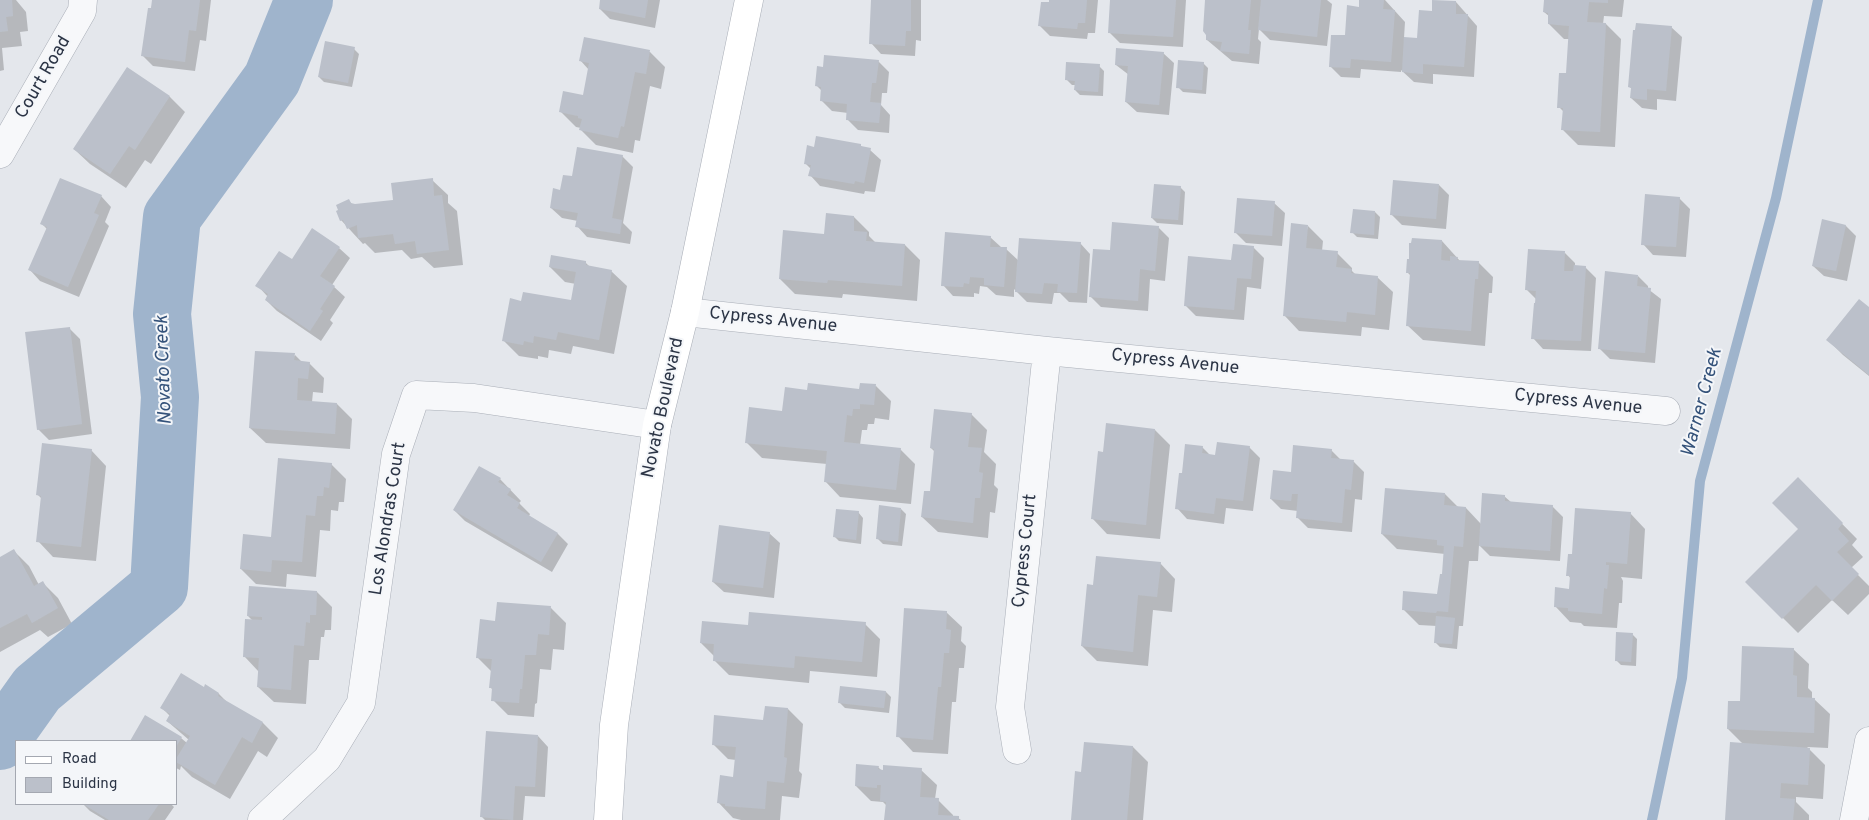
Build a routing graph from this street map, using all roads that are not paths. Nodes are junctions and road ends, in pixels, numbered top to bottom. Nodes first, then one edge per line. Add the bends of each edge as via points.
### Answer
1 (83, 0) edge
2 (749, 0) edge
3 (0, 154) edge
4 (685, 312) junction
5 (1047, 351) junction
6 (1666, 411) dead end
7 (657, 425) junction
8 (1869, 741) edge
9 (1017, 750) dead end
10 (262, 820) edge
11 (608, 820) edge
12 (1854, 820) edge

1 - 3 street, Court Road via 82,11
2 - 4 main road, Novato Boulevard
4 - 5 street, Cypress Avenue
4 - 7 main road, Novato Boulevard
5 - 6 street, Cypress Avenue
5 - 9 street, Cypress Court via 1010,707
7 - 10 street, Los Alondras Court via 474,398 416,395 396,454 361,703 327,759
7 - 11 main road, Novato Boulevard via 614,725
8 - 12 street

